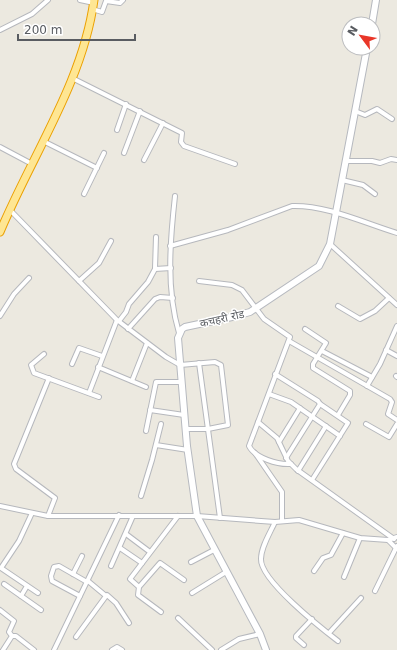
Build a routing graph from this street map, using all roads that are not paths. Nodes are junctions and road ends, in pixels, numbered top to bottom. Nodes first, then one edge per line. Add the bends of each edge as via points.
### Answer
1 (48, 0) edge
2 (80, 0) edge
3 (123, 0) edge
4 (376, 0) edge
5 (93, 4) edge
6 (373, 16) edge
7 (0, 30) edge
8 (365, 56) edge
9 (72, 78) junction
10 (126, 104) junction
11 (140, 111) junction
12 (355, 111) junction
13 (392, 119) dead end
14 (164, 123) junction
15 (117, 130) dead end
16 (43, 141) junction
17 (0, 147) edge
18 (104, 153) dead end
19 (124, 153) dead end
20 (144, 160) dead end
21 (397, 160) edge
22 (345, 161) junction
23 (32, 164) junction
24 (235, 164) dead end
25 (97, 168) junction
26 (342, 180) junction
27 (84, 194) dead end
28 (375, 194) dead end
29 (175, 196) dead end
30 (9, 210) junction
31 (336, 214) junction
32 (0, 232) edge
33 (397, 233) edge
34 (156, 236) dead end
35 (110, 241) dead end
36 (330, 244) junction
37 (170, 246) junction
38 (171, 268) junction
39 (155, 269) junction
40 (29, 278) dead end
41 (79, 281) junction
42 (199, 281) dead end
43 (173, 298) junction
44 (389, 298) junction
45 (397, 305) edge
46 (338, 306) dead end
47 (256, 309) junction
48 (0, 316) edge
49 (118, 320) junction
50 (397, 328) edge
51 (128, 329) junction
52 (305, 329) dead end
53 (179, 333) junction
54 (289, 341) junction
55 (147, 343) junction
56 (386, 350) junction
57 (322, 351) junction
58 (44, 354) dead end
59 (102, 356) junction
60 (397, 356) edge
61 (317, 358) junction
62 (198, 363) junction
63 (72, 364) dead end
64 (180, 365) junction
65 (98, 367) junction
66 (275, 374) junction
67 (372, 377) junction
68 (49, 378) junction
69 (132, 381) junction
70 (181, 382) junction
71 (367, 386) junction
72 (146, 387) dead end
73 (89, 393) junction
74 (268, 394) junction
75 (99, 397) dead end
76 (320, 404) junction
77 (300, 408) junction
78 (150, 410) junction
79 (184, 415) junction
80 (338, 415) junction
81 (312, 417) junction
82 (397, 420) edge
83 (258, 422) junction
84 (161, 424) dead end
85 (366, 424) dead end
86 (397, 424) edge
87 (326, 426) junction
88 (186, 429) junction
89 (208, 429) junction
90 (146, 432) dead end
91 (340, 436) junction
92 (279, 442) junction
93 (156, 445) junction
94 (188, 450) junction
95 (254, 452) junction
96 (286, 458) junction
97 (291, 464) junction
98 (298, 471) junction
99 (312, 480) junction
100 (141, 496) dead end
101 (0, 506) edge
102 (32, 513) junction
103 (119, 515) junction
104 (48, 516) junction
105 (132, 516) junction
106 (178, 516) junction
107 (197, 516) junction
108 (220, 518) junction
109 (275, 522) junction
110 (282, 522) junction
111 (343, 533) junction
112 (126, 534) junction
113 (360, 538) junction
114 (396, 538) edge
115 (388, 540) junction
116 (120, 548) junction
117 (397, 548) edge
118 (214, 550) junction
119 (150, 552) junction
120 (82, 556) dead end
121 (191, 562) dead end
122 (142, 563) junction
123 (111, 566) dead end
124 (0, 569) edge
125 (226, 572) junction
126 (314, 572) dead end
127 (73, 574) junction
128 (344, 577) dead end
129 (184, 580) dead end
130 (88, 582) junction
131 (4, 584) dead end
132 (27, 586) junction
133 (139, 587) junction
134 (375, 590) dead end
135 (38, 593) dead end
136 (192, 593) dead end
137 (107, 595) junction
138 (21, 596) junction
139 (80, 596) junction
140 (361, 598) dead end
141 (0, 610) edge
142 (42, 610) dead end
143 (161, 612) dead end
144 (178, 618) dead end
145 (312, 619) junction
146 (129, 623) dead end
147 (260, 634) junction
148 (328, 634) junction
149 (12, 636) junction
150 (76, 637) dead end
151 (338, 641) dead end
152 (304, 645) dead end
153 (3, 650) edge
154 (34, 650) edge
155 (54, 650) edge
156 (112, 650) edge
157 (122, 650) edge
158 (212, 650) edge
159 (221, 650) edge
160 (266, 650) edge

1 - 7 street via 32,14
2 - 5 street
3 - 5 street via 120,3 106,1 102,12
4 - 6 main road
5 - 9 highway via 87,36
8 - 12 main road, कचहरी रोड
9 - 10 street
9 - 16 highway
10 - 11 street
10 - 15 street
11 - 14 street
11 - 19 street
12 - 13 street via 365,116 375,108
12 - 22 main road, कचहरी रोड
14 - 20 street
14 - 24 street via 182,133 181,142 184,146
16 - 23 highway
16 - 25 street
17 - 23 street
18 - 25 street
21 - 22 street via 391,159 380,163
22 - 26 main road, कचहरी रोड
23 - 30 highway
25 - 27 street
26 - 28 street via 363,185
26 - 31 main road, कचहरी रोड
29 - 37 street
30 - 32 highway
30 - 41 street
31 - 33 street
31 - 36 main road, कचहरी रोड
31 - 37 street via 292,206 228,230
34 - 39 street
35 - 41 street via 98,263
36 - 44 street
36 - 47 main road, कचहरी रोड via 319,266
37 - 38 street
38 - 39 street
38 - 43 street
39 - 49 street
40 - 48 street via 14,294
41 - 49 street
42 - 47 street via 237,288
43 - 51 street via 155,299
43 - 53 street
44 - 45 street
44 - 46 street via 375,311 360,319
47 - 53 main road, कचहरी रोड via 232,318 184,327
47 - 54 street via 267,321 290,337
49 - 51 street
49 - 59 street
50 - 56 street
51 - 55 street
52 - 57 street via 325,341
53 - 64 main road
54 - 61 street
54 - 66 street
55 - 64 street
55 - 69 street
56 - 60 street
56 - 67 street
57 - 61 street
57 - 67 street
58 - 68 street via 32,367 34,373
59 - 63 street via 79,348
59 - 65 street
61 - 71 street
61 - 80 street via 313,368 350,391
62 - 64 street
62 - 89 street
62 - 89 street via 215,362 222,368 228,425
64 - 70 main road
65 - 69 street
65 - 73 street
66 - 74 street
66 - 76 street
67 - 71 street
68 - 73 street
68 - 104 street via 14,464 16,469 55,498
69 - 72 street
70 - 78 street via 156,382
70 - 79 main road
71 - 82 street via 392,400 388,414
73 - 75 street
74 - 77 street via 288,400
74 - 83 street
76 - 80 street
76 - 81 street
77 - 81 street
77 - 92 street
78 - 79 street
78 - 90 street
79 - 88 main road
80 - 91 street via 348,422
81 - 87 street
81 - 96 street
83 - 92 street
83 - 95 street via 249,446
84 - 93 street
85 - 86 street via 389,437
87 - 91 street
87 - 98 street
88 - 89 street
88 - 94 main road
89 - 108 street
91 - 99 street
92 - 96 street
93 - 94 street
93 - 100 street
94 - 107 main road
95 - 97 street via 279,464
95 - 110 street via 282,492
96 - 97 street
97 - 98 street
98 - 99 street
99 - 114 street
101 - 102 street
102 - 104 street
102 - 124 street via 20,541
103 - 104 street
103 - 105 street
103 - 130 street
105 - 106 street
105 - 112 street
106 - 107 street
106 - 119 street
107 - 108 street
107 - 118 main road
108 - 109 street
109 - 110 street
109 - 145 street via 262,552 261,564 269,578
110 - 111 street via 306,522
111 - 113 street
111 - 126 street via 331,555 323,558
112 - 116 street
112 - 119 street
113 - 115 street
113 - 128 street
114 - 115 street
115 - 117 street
116 - 122 street
116 - 123 street
117 - 134 street
118 - 121 street
118 - 125 main road
119 - 122 street
120 - 127 street
122 - 133 street via 130,579
124 - 132 street
125 - 136 street
125 - 147 main road
127 - 130 street
127 - 139 street via 57,566 54,567 51,579
129 - 133 street via 160,563
130 - 137 street
130 - 139 street
131 - 138 street
132 - 135 street
132 - 138 street
133 - 143 street via 138,595
137 - 146 street via 116,603
137 - 150 street
138 - 142 street
139 - 155 street
140 - 148 street
141 - 149 street via 13,620 9,632
144 - 158 street
145 - 148 street
145 - 152 street via 296,636
147 - 159 street via 239,639
147 - 160 main road
148 - 151 street
149 - 153 street
149 - 154 street via 16,636
156 - 157 street via 118,647

